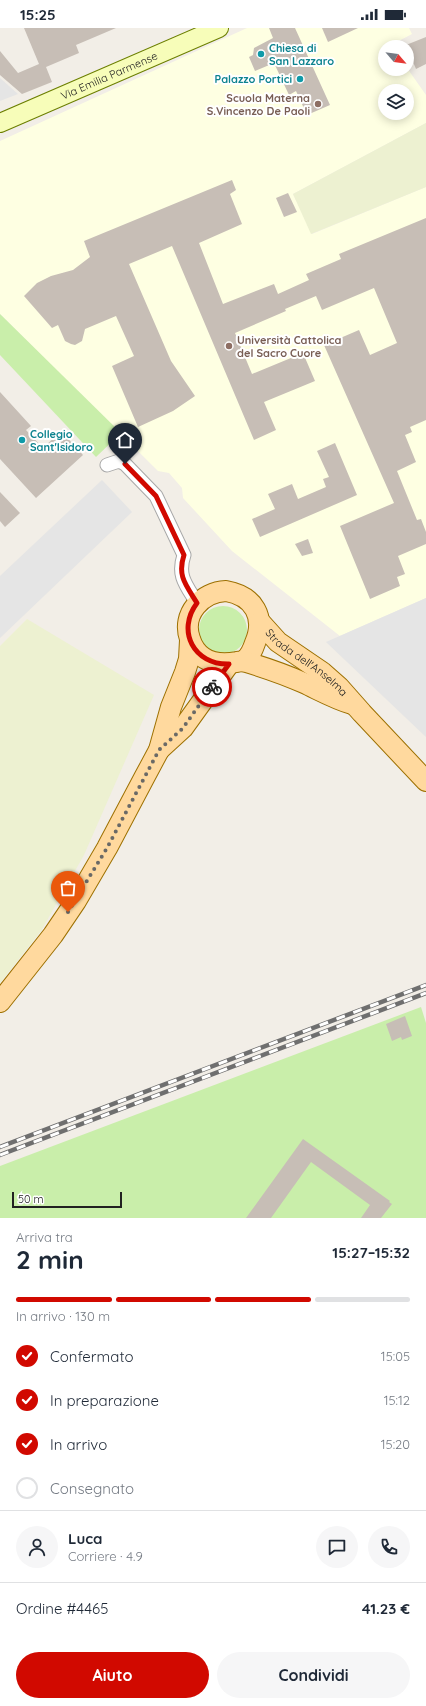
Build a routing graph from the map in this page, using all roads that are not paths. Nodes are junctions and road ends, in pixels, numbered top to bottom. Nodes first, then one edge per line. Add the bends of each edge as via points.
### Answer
1 (219, 28) edge
2 (0, 123) edge
3 (107, 465) dead end
4 (197, 603) junction
5 (260, 622) junction
6 (190, 640) junction
7 (236, 662) junction
8 (352, 704) junction
9 (159, 750) junction
10 (426, 781) edge
11 (0, 1002) edge

1 - 2 main road, Via Emilia Parmense
3 - 4 street via 119,461 125,464 156,496 184,555 180,573
4 - 5 main road via 219,592 234,593 252,604
4 - 6 main road via 189,620
5 - 7 main road via 252,650
5 - 8 main road, Strada dell'Anselma via 278,642 339,687
6 - 7 main road via 197,652 207,660 215,663
6 - 9 main road via 189,659 171,707
7 - 8 main road, Strada dell'Anselma via 279,673
7 - 9 main road via 183,728
8 - 10 main road, Strada dell'Anselma
9 - 11 main road via 76,901 53,935

